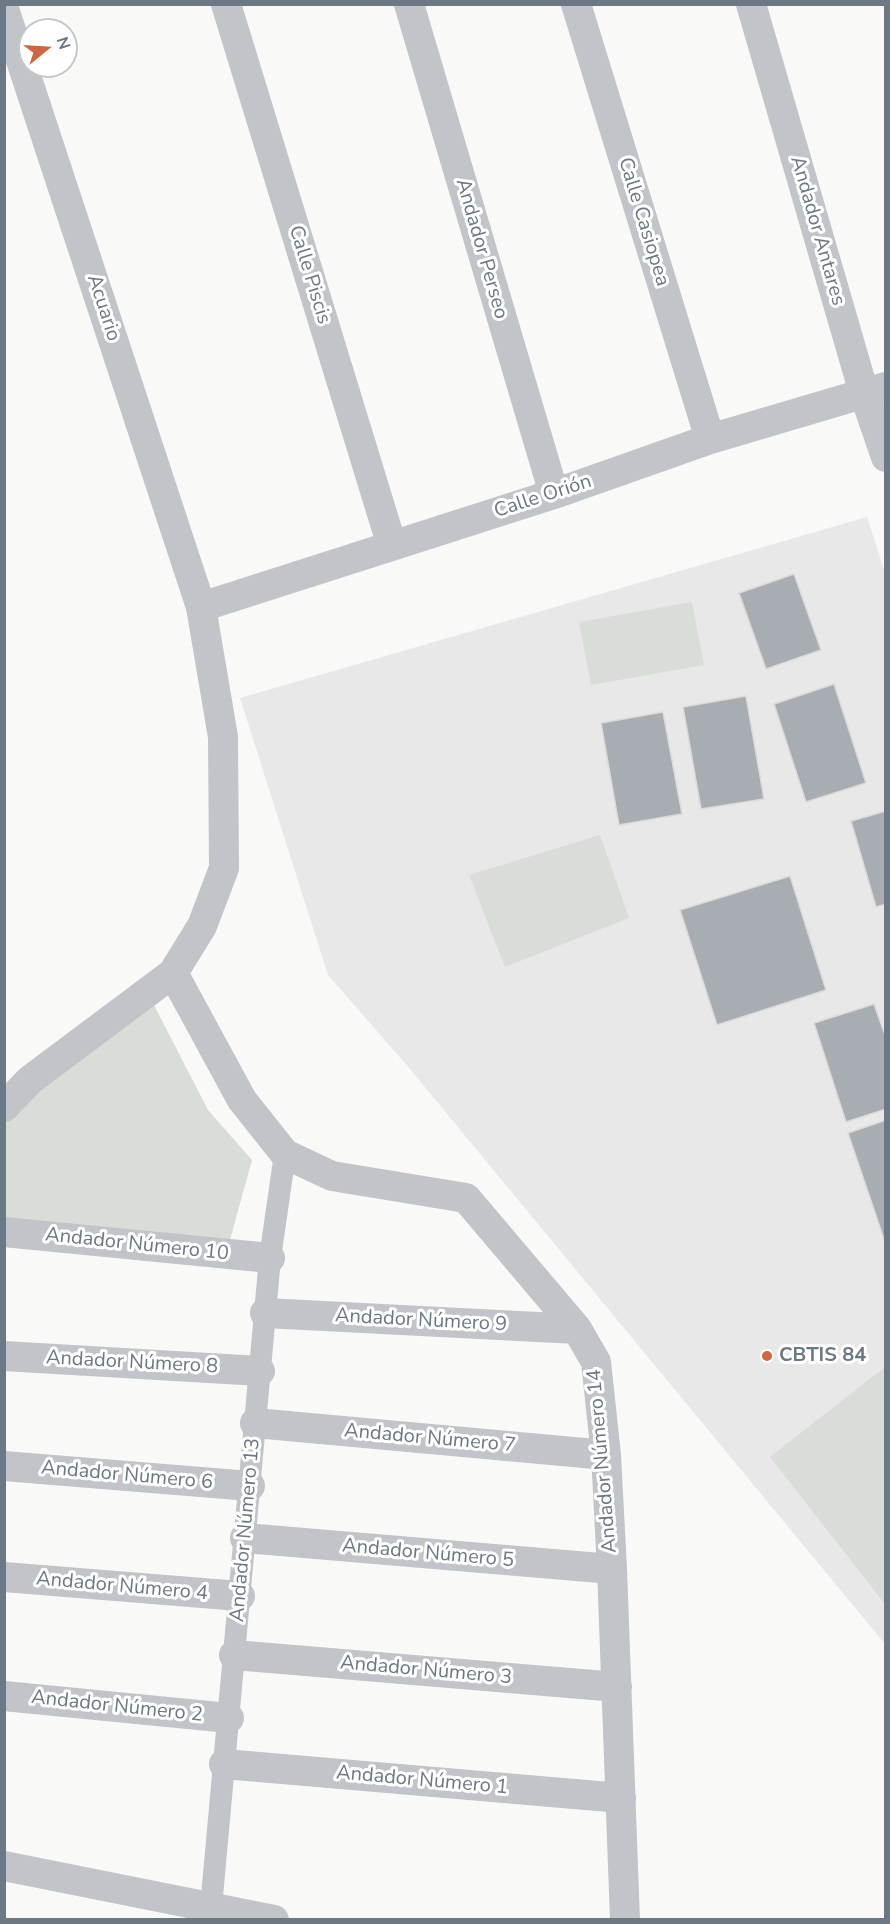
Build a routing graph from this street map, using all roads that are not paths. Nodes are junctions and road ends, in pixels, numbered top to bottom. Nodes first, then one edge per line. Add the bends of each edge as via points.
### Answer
1 (226, 4) edge
2 (409, 4) edge
3 (576, 4) edge
4 (751, 4) edge
5 (4, 9) edge
6 (875, 390) edge
7 (710, 439) junction
8 (885, 457) edge
9 (554, 494) junction
10 (392, 546) junction
11 (201, 607) junction
12 (172, 973) junction
13 (4, 1107) edge
14 (285, 1154) junction
15 (4, 1232) edge
16 (270, 1258) junction
17 (265, 1313) junction
18 (577, 1329) junction
19 (4, 1356) edge
20 (260, 1371) junction
21 (255, 1423) junction
22 (606, 1455) junction
23 (4, 1466) edge
24 (250, 1486) junction
25 (245, 1538) junction
26 (612, 1569) junction
27 (4, 1577) edge
28 (240, 1596) junction
29 (234, 1655) junction
30 (617, 1687) junction
31 (4, 1696) edge
32 (229, 1718) junction
33 (224, 1764) junction
34 (621, 1798) junction
35 (4, 1866) edge
36 (211, 1906) junction
37 (274, 1920) edge
38 (626, 1920) edge

1 - 10 street, Calle Piscis
2 - 9 street, Andador Perseo
3 - 7 street, Calle Casiopea
4 - 6 street, Andador Antares
5 - 11 street, Acuario
6 - 7 street, Calle Orión
6 - 8 street, Andador Antares
7 - 9 street, Calle Orión
9 - 10 street, Calle Orión
10 - 11 street, Calle Orión
11 - 12 street, Acuario via 223,737 224,868 202,926
12 - 13 street via 30,1080
12 - 14 street, Andador Número 14 via 242,1100
14 - 16 street, Andador Número 13
14 - 18 street, Andador Número 14 via 332,1176 466,1198
15 - 16 street, Andador Número 10
16 - 17 street, Andador Número 13
17 - 18 street, Andador Número 9
17 - 20 street, Andador Número 13
18 - 22 street, Andador Número 14 via 596,1362
19 - 20 street, Andador Número 8
20 - 21 street, Andador Número 13
21 - 22 street, Andador Número 7
21 - 24 street, Andador Número 13
22 - 26 street, Andador Número 14
23 - 24 street, Andador Número 6
24 - 25 street, Andador Número 13
25 - 26 street, Andador Número 5
25 - 28 street, Andador Número 13
26 - 30 street, Andador Número 14
27 - 28 street, Andador Número 4
28 - 29 street, Andador Número 13
29 - 30 street, Andador Número 3
29 - 32 street, Andador Número 13
30 - 34 street, Andador Número 14
31 - 32 street, Andador Número 2
32 - 33 street, Andador Número 13
33 - 34 street, Andador Número 1
33 - 36 street, Andador Número 13
34 - 38 street, Andador Número 14
35 - 36 street
36 - 37 street

